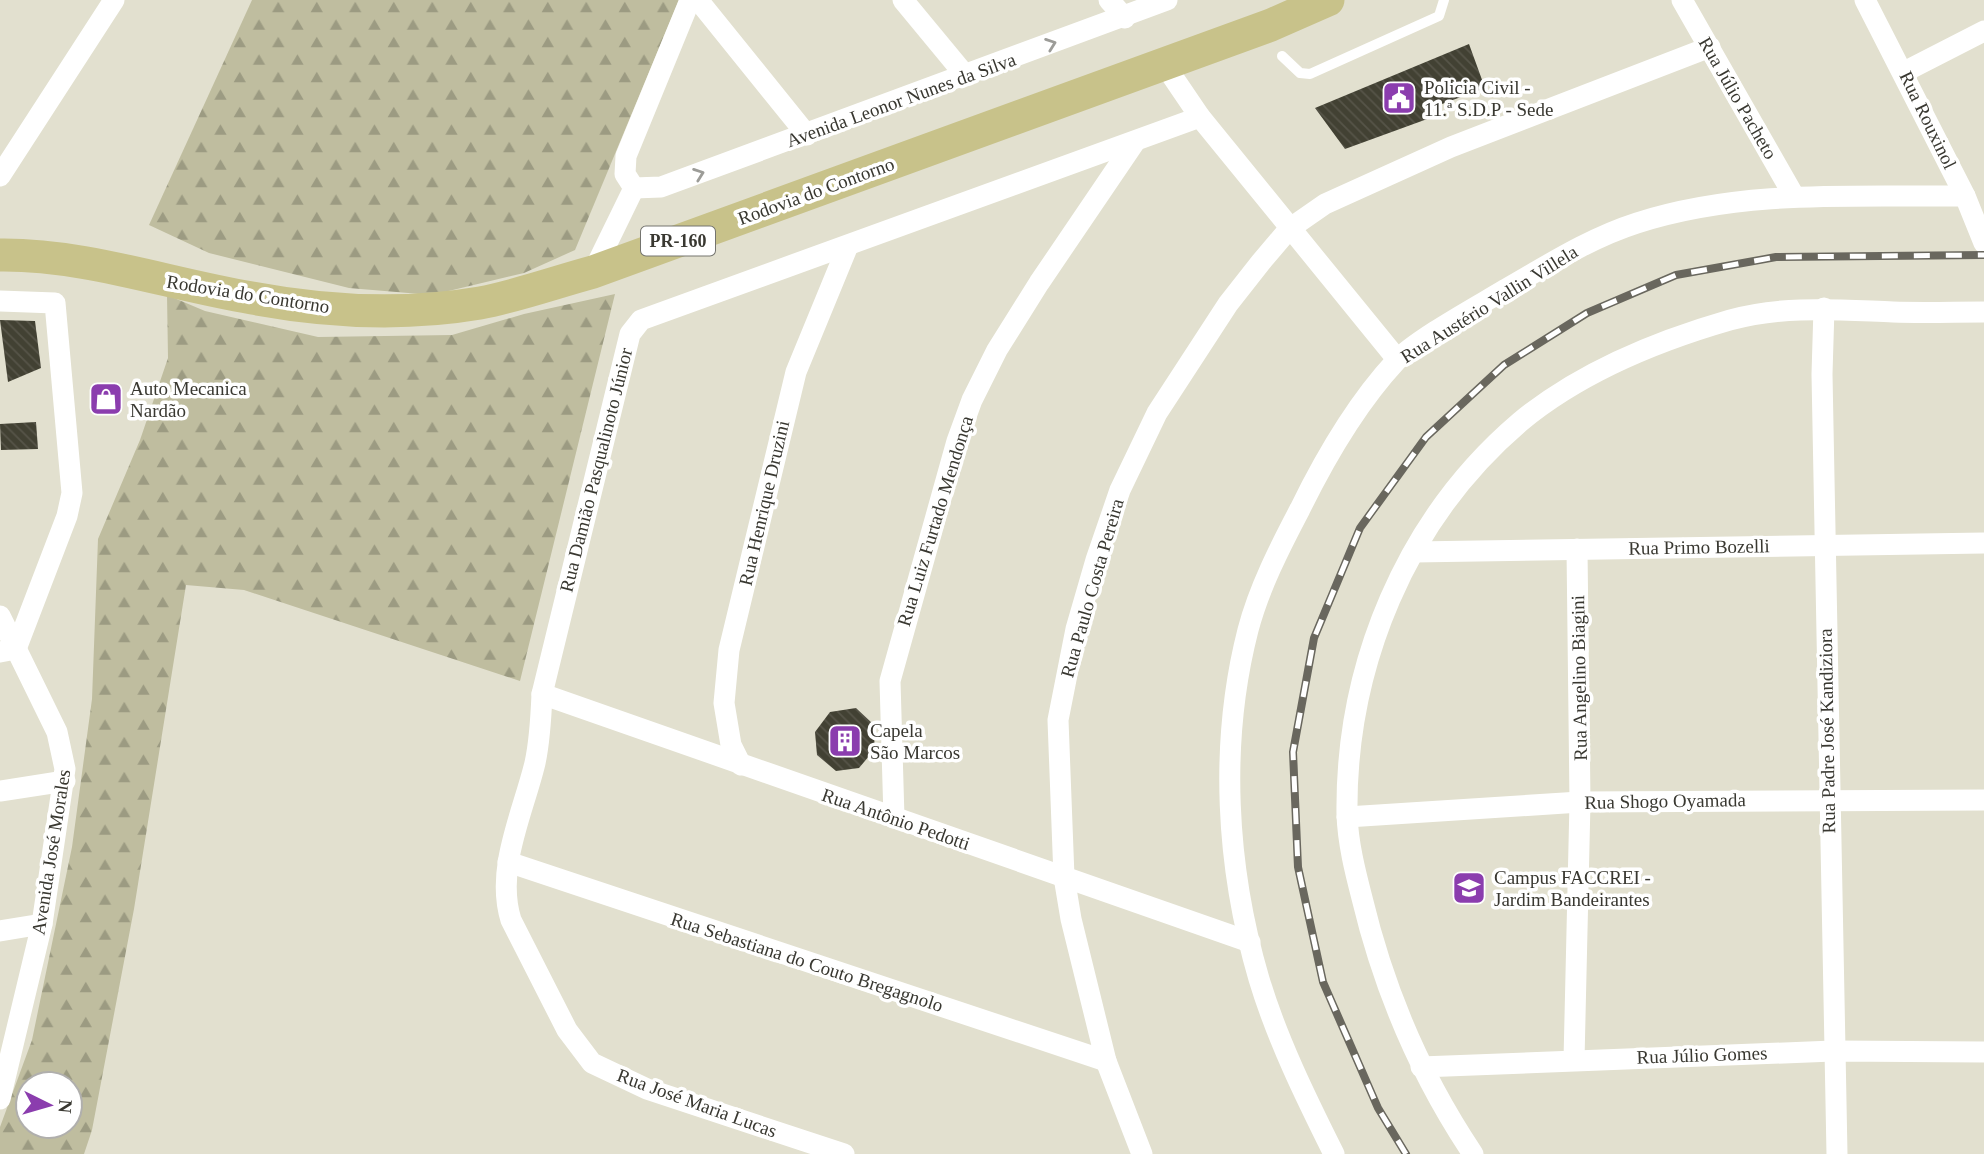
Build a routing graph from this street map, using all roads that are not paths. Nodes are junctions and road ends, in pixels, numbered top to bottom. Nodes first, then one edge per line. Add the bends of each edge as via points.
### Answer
1 (114, 0) edge
2 (690, 0) edge
3 (698, 0) edge
4 (904, 0) edge
5 (1110, 0) edge
6 (1167, 0) edge
7 (1328, 0) edge
8 (1444, 0) edge
9 (1682, 0) edge
10 (1865, 0) edge
11 (1125, 18) junction
12 (1984, 31) edge
13 (1710, 47) junction
14 (1282, 56) dead end
15 (1164, 64) junction
16 (1904, 72) junction
17 (965, 75) junction
18 (1200, 117) junction
19 (807, 135) junction
20 (1134, 144) junction
21 (0, 176) edge
22 (634, 188) junction
23 (1965, 195) junction
24 (1794, 196) junction
25 (1289, 229) junction
26 (1984, 243) edge
27 (847, 248) junction
28 (0, 255) edge
29 (593, 272) junction
30 (0, 300) edge
31 (1824, 308) junction
32 (1984, 312) edge
33 (1397, 359) junction
34 (1984, 543) edge
35 (1825, 546) junction
36 (1577, 549) junction
37 (1413, 552) junction
38 (0, 616) edge
39 (8, 650) edge
40 (542, 694) junction
41 (741, 765) junction
42 (65, 781) junction
43 (0, 791) edge
44 (1828, 799) junction
45 (1984, 800) edge
46 (1580, 802) junction
47 (1347, 817) junction
48 (894, 818) junction
49 (508, 862) junction
50 (1064, 877) junction
51 (42, 924) junction
52 (0, 931) edge
53 (1250, 943) junction
54 (1833, 1051) junction
55 (1984, 1052) edge
56 (1574, 1060) junction
57 (1106, 1061) junction
58 (592, 1062) joint
59 (1421, 1067) junction
60 (3, 1072) edge
61 (0, 1099) edge
62 (844, 1154) edge
63 (1142, 1154) edge
64 (1334, 1154) edge
65 (1473, 1154) edge
66 (1837, 1154) edge

1 - 21 street
2 - 22 street via 626,156 625,174
3 - 19 street
4 - 17 street
5 - 11 street
6 - 11 street, Avenida Leonor Nunes da Silva
7 - 15 main road, Rodovia do Contorno / PR-160
8 - 14 lane via 1438,16 1310,74 1300,73
9 - 13 street, Rua Júlio Pacheto
10 - 16 street, Rua Rouxinol
17 -> 11 street, Avenida Leonor Nunes da Silva
12 - 16 street
13 - 24 street, Rua Júlio Pacheto
13 - 25 street, Rua Paulo Costa Pereira via 1451,147 1325,204
15 - 18 street
15 - 29 main road, Rodovia do Contorno / PR-160
16 - 23 street, Rua Rouxinol
17 - 19 street, Avenida Leonor Nunes da Silva
18 - 20 street, Rua Damião Pasqualinoto Júnior
18 - 25 street
22 -> 19 street, Avenida Leonor Nunes da Silva via 661,187
20 - 27 street, Rua Damião Pasqualinoto Júnior
20 - 48 street, Rua Luiz Furtado Mendonça via 997,350 968,410 890,681
22 - 29 street
23 - 24 street, Rua Austério Vallin Villela
23 - 26 street, Rua Rouxinol
24 - 33 street, Rua Austério Vallin Villela via 1685,212 1626,227 1569,253
25 - 33 street
25 - 50 street, Rua Paulo Costa Pereira via 1228,304 1157,413 1116,502 1076,629 1063,690 1058,752
27 - 40 street, Rua Damião Pasqualinoto Júnior via 641,320 630,334
27 - 41 street, Rua Henrique Druzini via 796,372 729,650 724,703 731,745
28 - 29 main road, Rodovia do Contorno / PR-160 via 39,255 318,309 400,312 481,303
30 - 39 street via 55,303 72,494
31 - 32 street
31 - 35 street, Rua Padre José Kandiziora
31 - 37 street via 1734,319 1690,333 1626,358 1564,391 1521,421 1472,468
33 - 53 street, Rua Austério Vallin Villela via 1316,476 1285,537 1249,627 1230,735 1230,795
34 - 35 street, Rua Primo Bozelli
35 - 36 street, Rua Primo Bozelli
35 - 44 street, Rua Padre José Kandiziora
36 - 37 street, Rua Primo Bozelli
36 - 46 street, Rua Angelino Biagini
37 - 47 street via 1378,626 1359,686 1349,744
38 - 39 street, Avenida José Morales
39 - 42 street, Avenida José Morales via 61,743
40 - 41 street, Rua Antônio Pedotti
40 - 49 street, Rua Damião Pasqualinoto Júnior via 537,752
41 - 48 street, Rua Antônio Pedotti
42 - 43 street
42 - 51 street, Avenida José Morales
44 - 45 street, Rua Shogo Oyamada
44 - 46 street, Rua Shogo Oyamada
44 - 54 street, Rua Padre José Kandiziora
46 - 47 street, Rua Shogo Oyamada
46 - 56 street, Rua Angelino Biagini
47 - 59 street via 1370,933
48 - 50 street, Rua Antônio Pedotti
49 - 57 street, Rua Sebastiana do Couto Bregagnolo
49 - 58 street, Rua Damião Pasqualinoto Júnior via 506,903 511,920 567,1030
50 - 53 street, Rua Antônio Pedotti
50 - 57 street, Rua Paulo Costa Pereira
51 - 52 street
51 - 60 street, Avenida José Morales
53 - 64 street, Rua Austério Vallin Villela via 1280,1037
54 - 55 street, Rua Júlio Gomes
54 - 56 street, Rua Júlio Gomes
54 - 66 street, Rua Padre José Kandiziora
56 - 59 street, Rua Júlio Gomes
57 - 63 street, Rua Paulo Costa Pereira
58 - 62 street, Rua José Maria Lucas via 647,1089
59 - 65 street
60 - 61 street, Avenida José Morales

